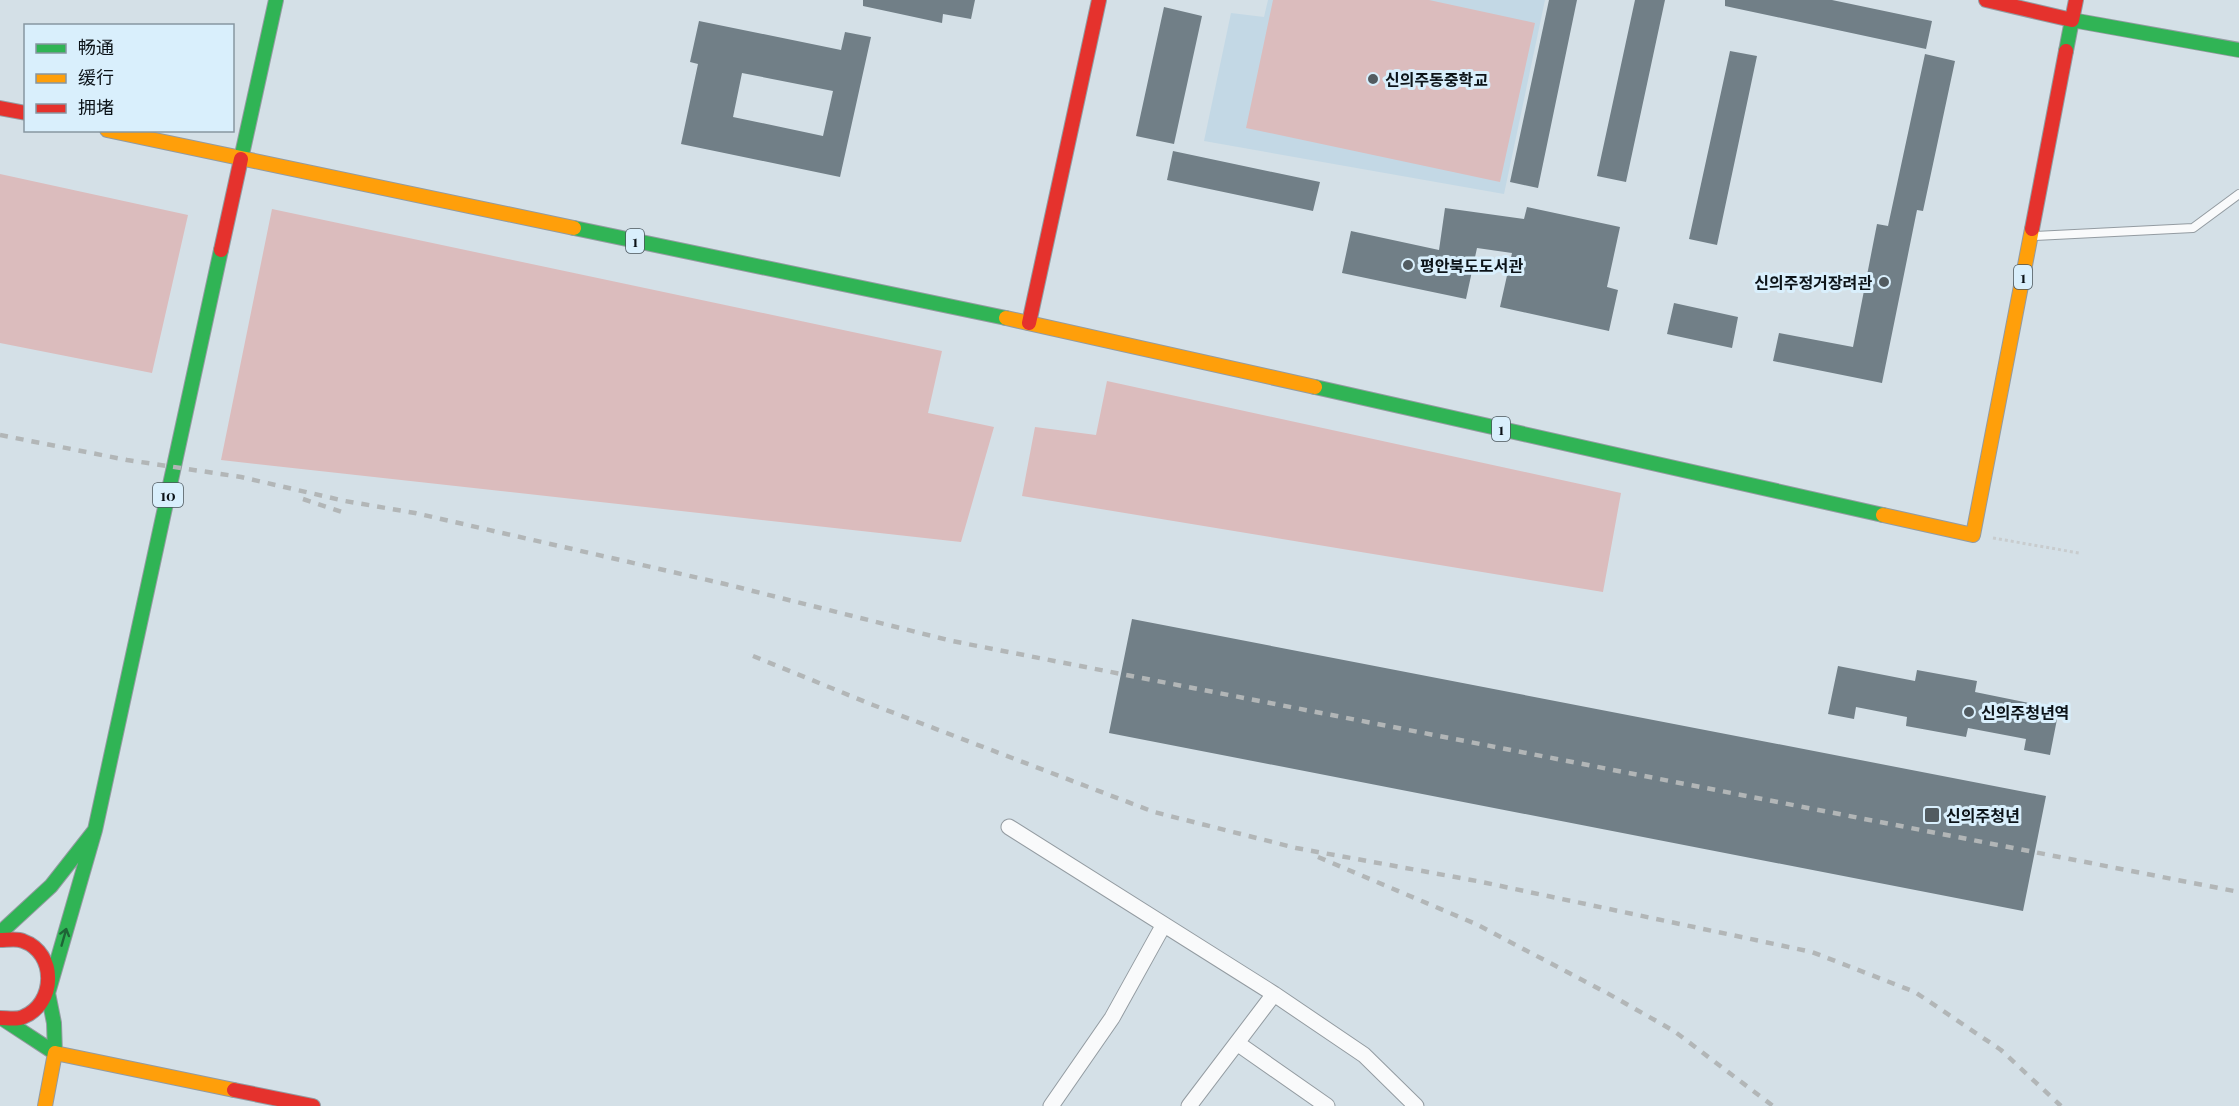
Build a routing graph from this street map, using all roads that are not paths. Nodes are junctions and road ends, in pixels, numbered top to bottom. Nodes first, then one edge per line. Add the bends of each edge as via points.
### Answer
1 (276, 0) edge
2 (1099, 0) edge
3 (1986, 0) edge
4 (2076, 0) edge
5 (2072, 20) junction
6 (2239, 50) edge
7 (0, 108) edge
8 (24, 113) edge
9 (116, 132) edge
10 (240, 159) junction
11 (2239, 194) edge
12 (2031, 236) junction
13 (1029, 323) junction
14 (1009, 827) dead end
15 (95, 830) junction
16 (1163, 926) junction
17 (0, 933) edge
18 (0, 940) edge
19 (48, 993) junction
20 (1274, 994) junction
21 (2, 1018) edge
22 (1237, 1043) junction
23 (54, 1053) junction
24 (45, 1106) edge
25 (313, 1106) edge
26 (1051, 1106) edge
27 (1189, 1106) edge
28 (1327, 1106) edge
29 (1416, 1106) edge

1 - 10 main road
2 - 13 main road
3 - 5 main road
4 - 5 main road
5 - 6 main road
5 - 12 main road, 1
7 - 8 main road
9 - 10 main road, 1
10 - 13 main road, 1
10 - 15 main road, 10
11 - 12 lane via 2193,228
12 - 13 main road, 1 via 1973,535
14 - 16 street
15 - 17 main road, 10 via 51,886
19 -> 15 main road, 10
16 - 20 street
16 - 26 street via 1112,1018
18 - 19 main road via 20,940 42,954 48,966
19 - 21 main road via 30,1014 17,1019
19 - 23 main road via 56,1032
20 - 22 street
20 - 29 street via 1364,1055
21 - 23 main road
22 - 27 street
22 - 28 street
23 - 24 main road
23 - 25 main road

